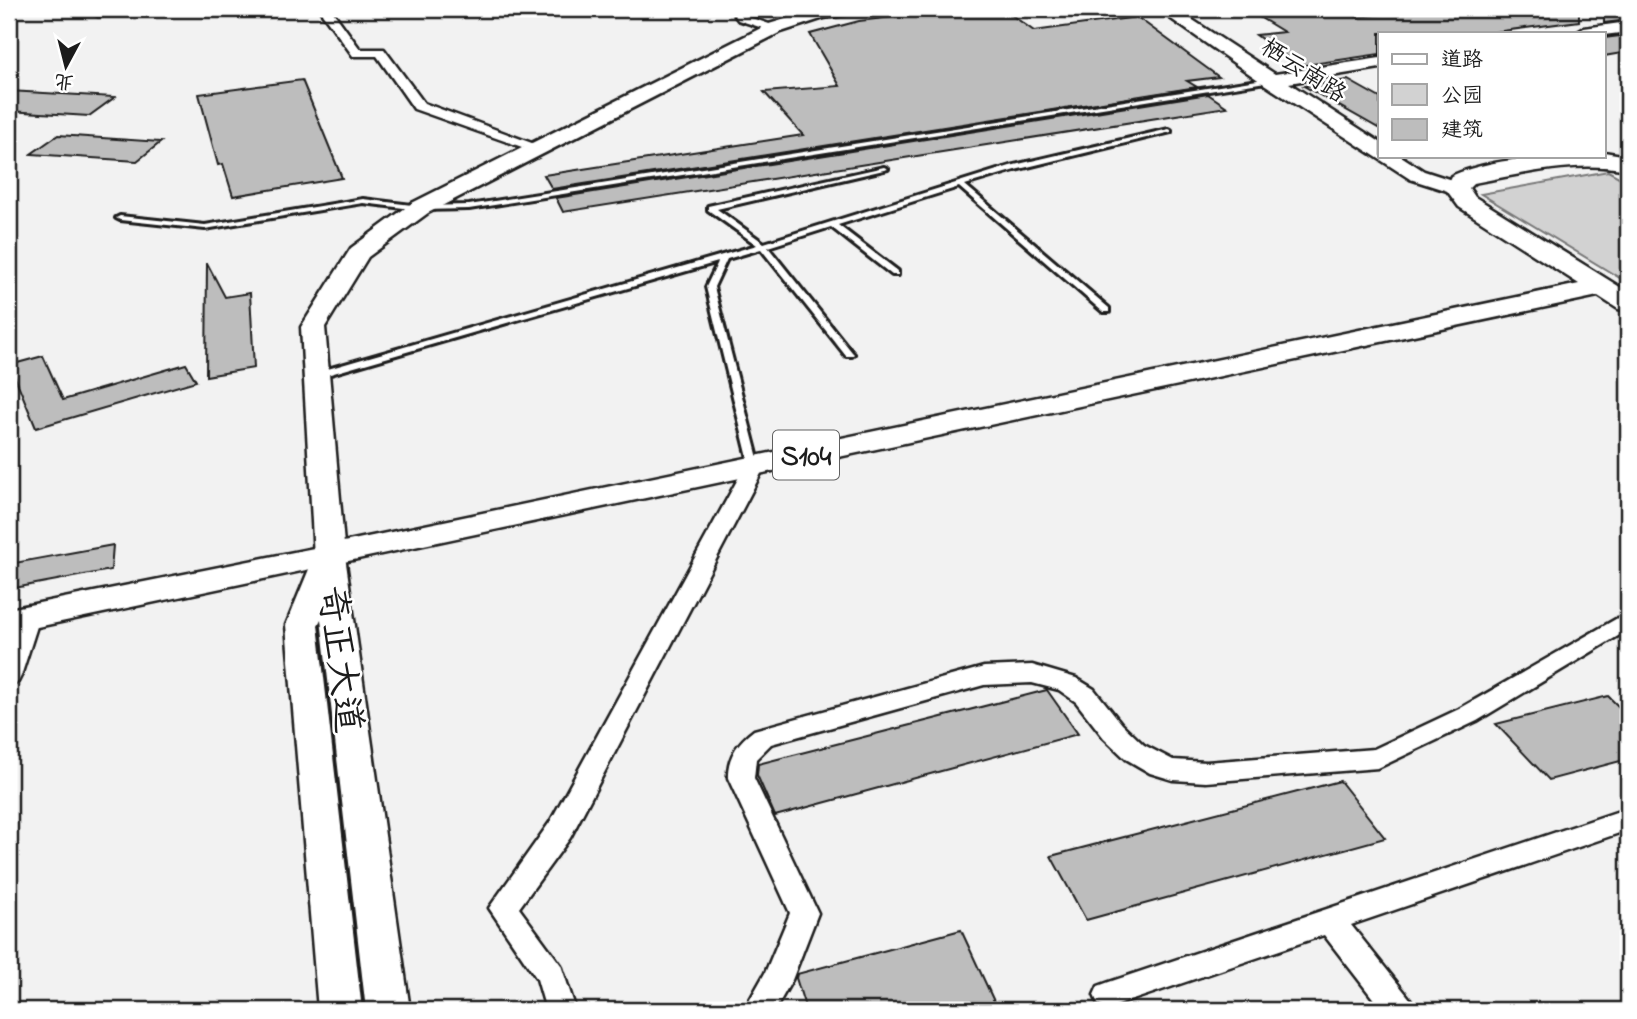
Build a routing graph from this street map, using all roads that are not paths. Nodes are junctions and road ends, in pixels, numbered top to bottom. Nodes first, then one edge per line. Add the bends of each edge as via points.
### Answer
1 (151, 9) edge
2 (325, 9) edge
3 (736, 9) edge
4 (858, 9) edge
5 (1165, 9) edge
6 (98, 13) dead end
7 (1628, 27) edge
8 (775, 28) junction
9 (1591, 32) edge
10 (1378, 63) edge
11 (1270, 80) junction
12 (1169, 131) dead end
13 (541, 149) junction
14 (1378, 150) edge
15 (1391, 158) edge
16 (1628, 163) edge
17 (884, 169) dead end
18 (959, 184) junction
19 (1457, 188) junction
20 (420, 208) junction
21 (120, 218) dead end
22 (831, 224) junction
23 (763, 246) junction
24 (724, 257) junction
25 (895, 273) dead end
26 (1616, 295) edge
27 (1106, 310) dead end
28 (849, 354) dead end
29 (317, 375) junction
30 (755, 466) junction
31 (329, 556) junction
32 (18, 619) edge
33 (1628, 620) edge
34 (9, 676) edge
35 (1628, 819) edge
36 (1330, 921) junction
37 (1109, 995) dead end
38 (341, 1010) edge
39 (388, 1010) edge
40 (561, 1010) edge
41 (759, 1010) edge
42 (1400, 1010) edge

1 - 6 street
2 - 13 street via 357,52 380,52 419,106
3 - 8 street via 742,18
4 - 8 street via 822,13
5 - 11 street, 栖云南路
7 - 9 street
8 - 13 street
10 - 11 street
11 - 14 street, 栖云南路
11 - 20 lane via 469,207
12 - 18 lane
13 - 20 street
15 - 19 street via 1417,175
16 - 19 main road via 1579,158 1468,177 1459,181
17 - 23 lane via 711,208
18 - 22 lane
18 - 27 lane
19 - 26 main road, S104 via 1467,202
20 - 21 lane via 363,201 205,227
20 - 29 street via 359,254 313,327
22 - 23 lane
22 - 25 lane
23 - 24 lane
23 - 28 lane
24 - 29 lane
24 - 30 lane via 710,287
26 - 30 main road, S104
29 - 31 street
30 - 31 main road, S104
30 - 40 street via 560,830 503,908 550,974
31 - 32 main road, S104
31 - 38 street, 奇正大道 via 302,625
31 - 39 street, 奇正大道
32 - 34 street
33 - 41 street via 1468,715 1378,758 1179,772 1151,763 1129,749 1080,691 1048,677 1016,673 984,677 763,737 741,761 741,778 804,913 777,980
35 - 36 street
36 - 37 street
36 - 42 street

